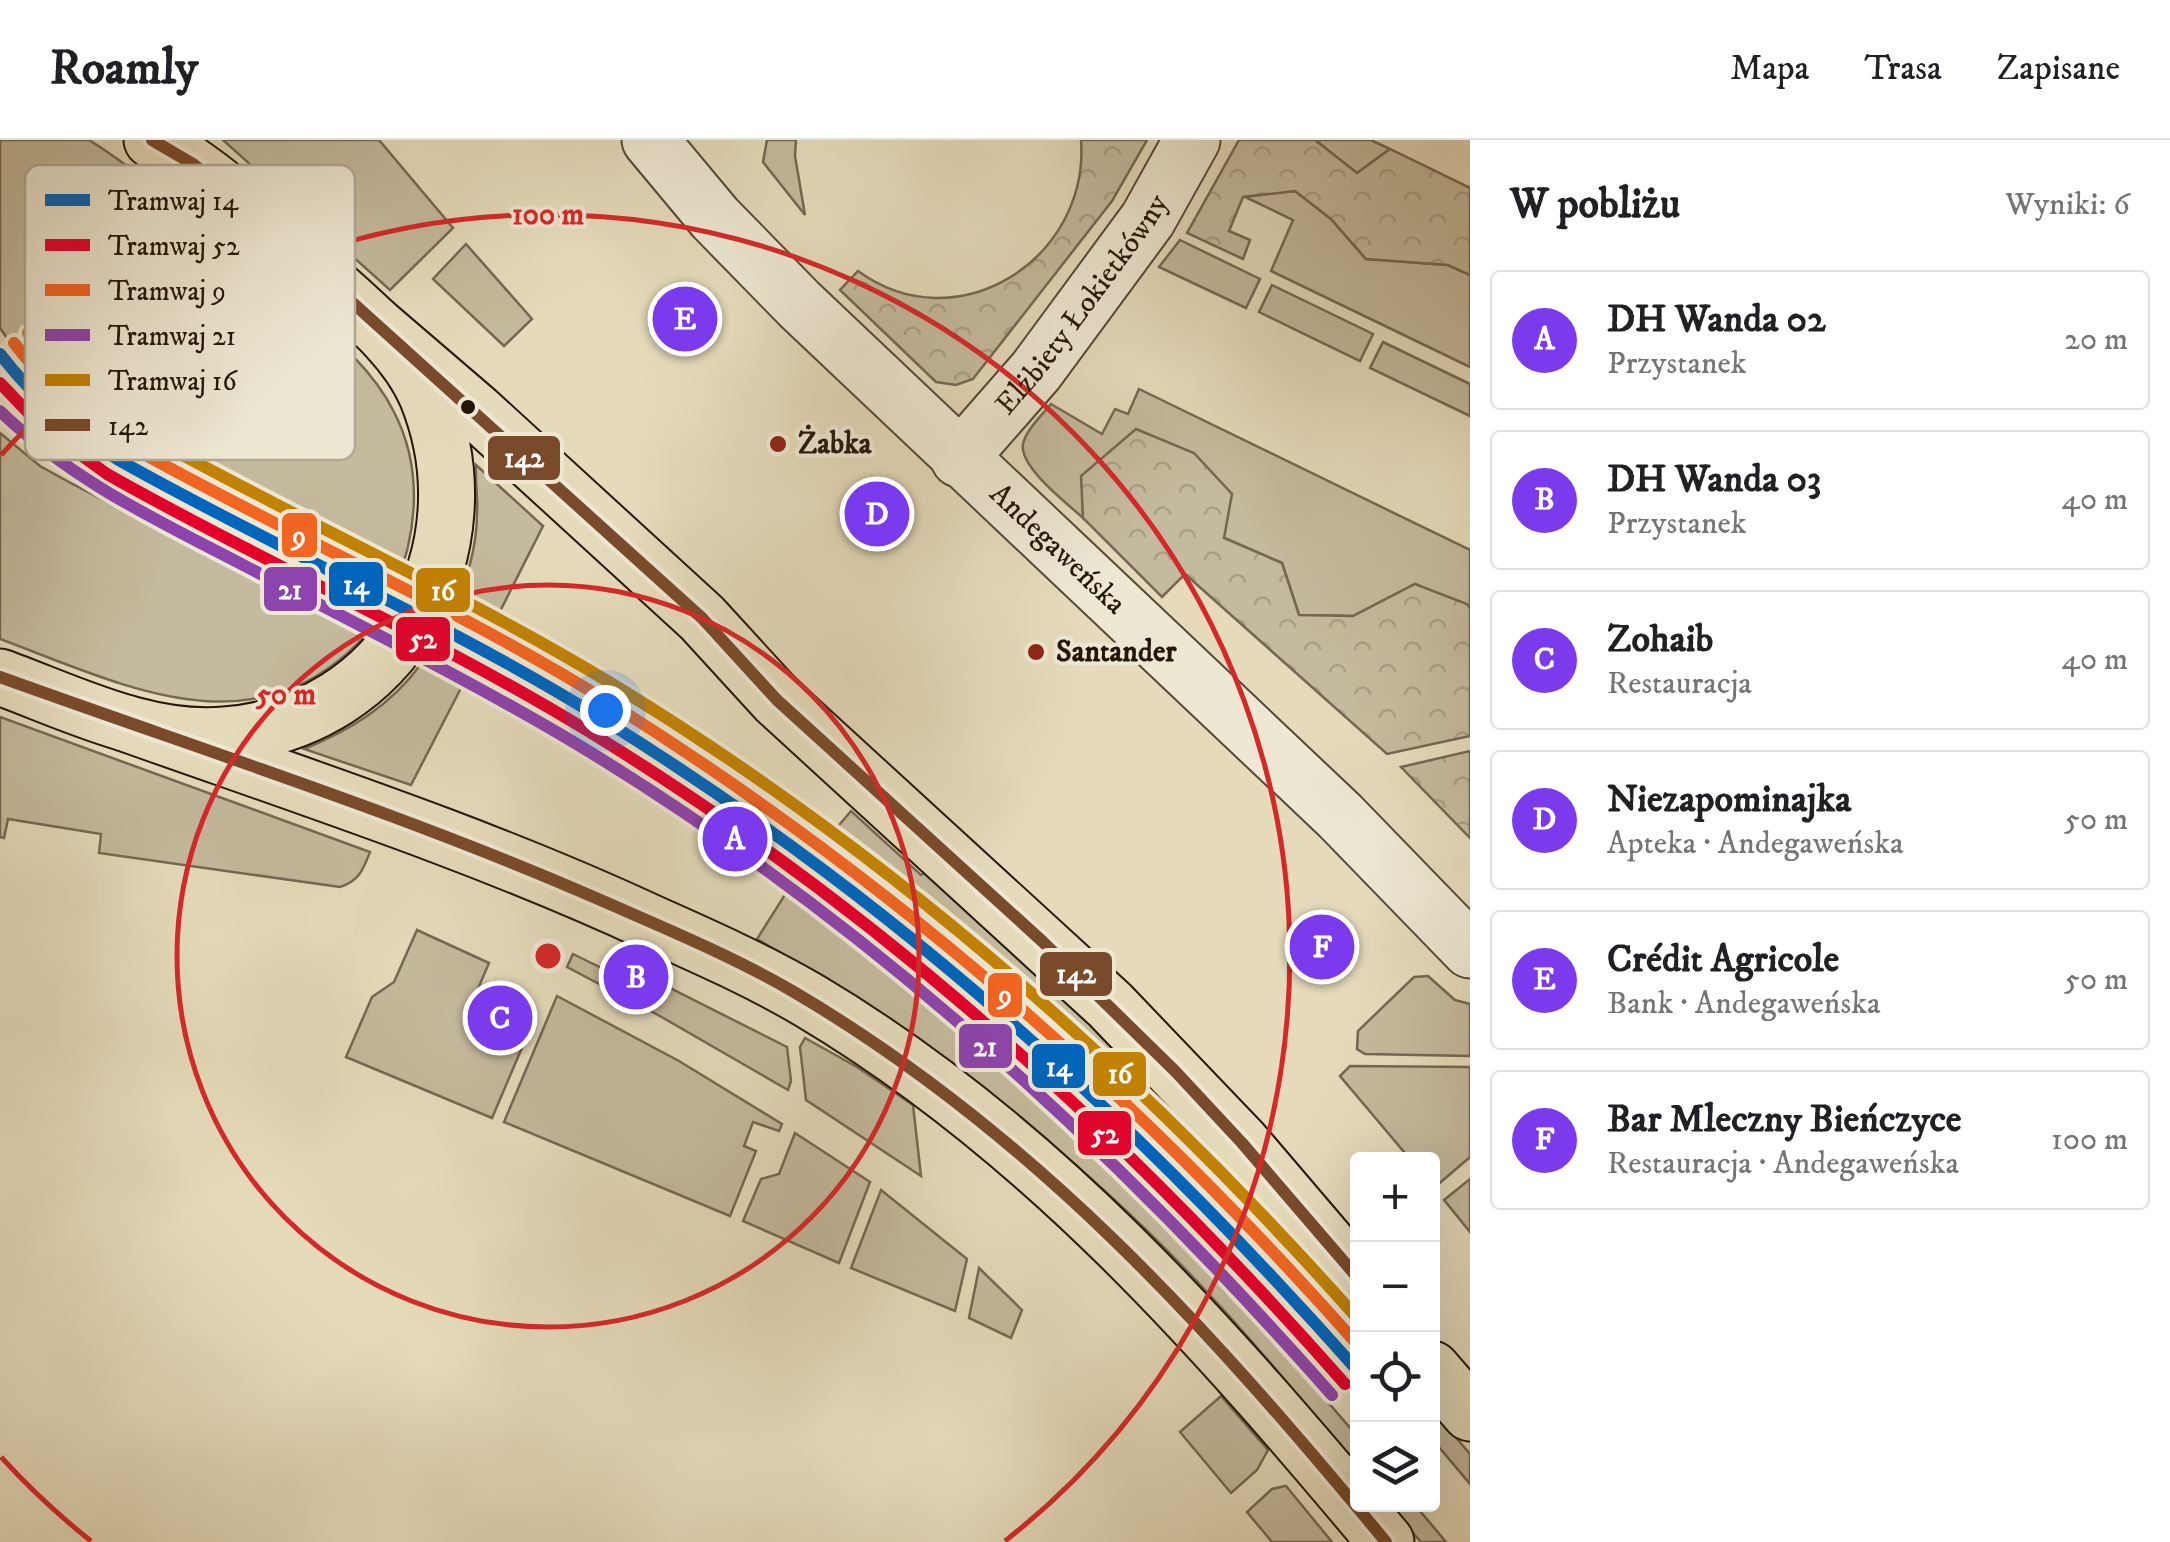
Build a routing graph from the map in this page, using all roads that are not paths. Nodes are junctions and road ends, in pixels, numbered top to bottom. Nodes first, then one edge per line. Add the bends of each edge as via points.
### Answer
1 (650, 140) edge
2 (1192, 140) edge
3 (171, 148) edge
4 (193, 165) edge
5 (355, 305) edge
6 (358, 308) junction
7 (959, 459) junction
8 (0, 677) edge
9 (125, 723) junction
10 (1470, 950) edge
11 (1350, 1270) edge
12 (1440, 1378) edge
13 (1470, 1413) edge
14 (1386, 1542) edge

1 - 7 street, Andegaweńska via 773,278
2 - 7 street, Elżbiety Łokietkówny via 1148,218 1036,370
3 - 4 main road
5 - 6 main road
6 - 9 main road via 417,377 442,453 442,542 416,615 371,675 282,724 200,736
6 - 11 main road via 702,618 777,700 1110,1006 1242,1143
7 - 10 street, Andegaweńska via 1340,816
8 - 9 main road
9 - 14 main road via 551,878 814,1004 991,1129 1070,1197 1212,1338
12 - 13 main road

